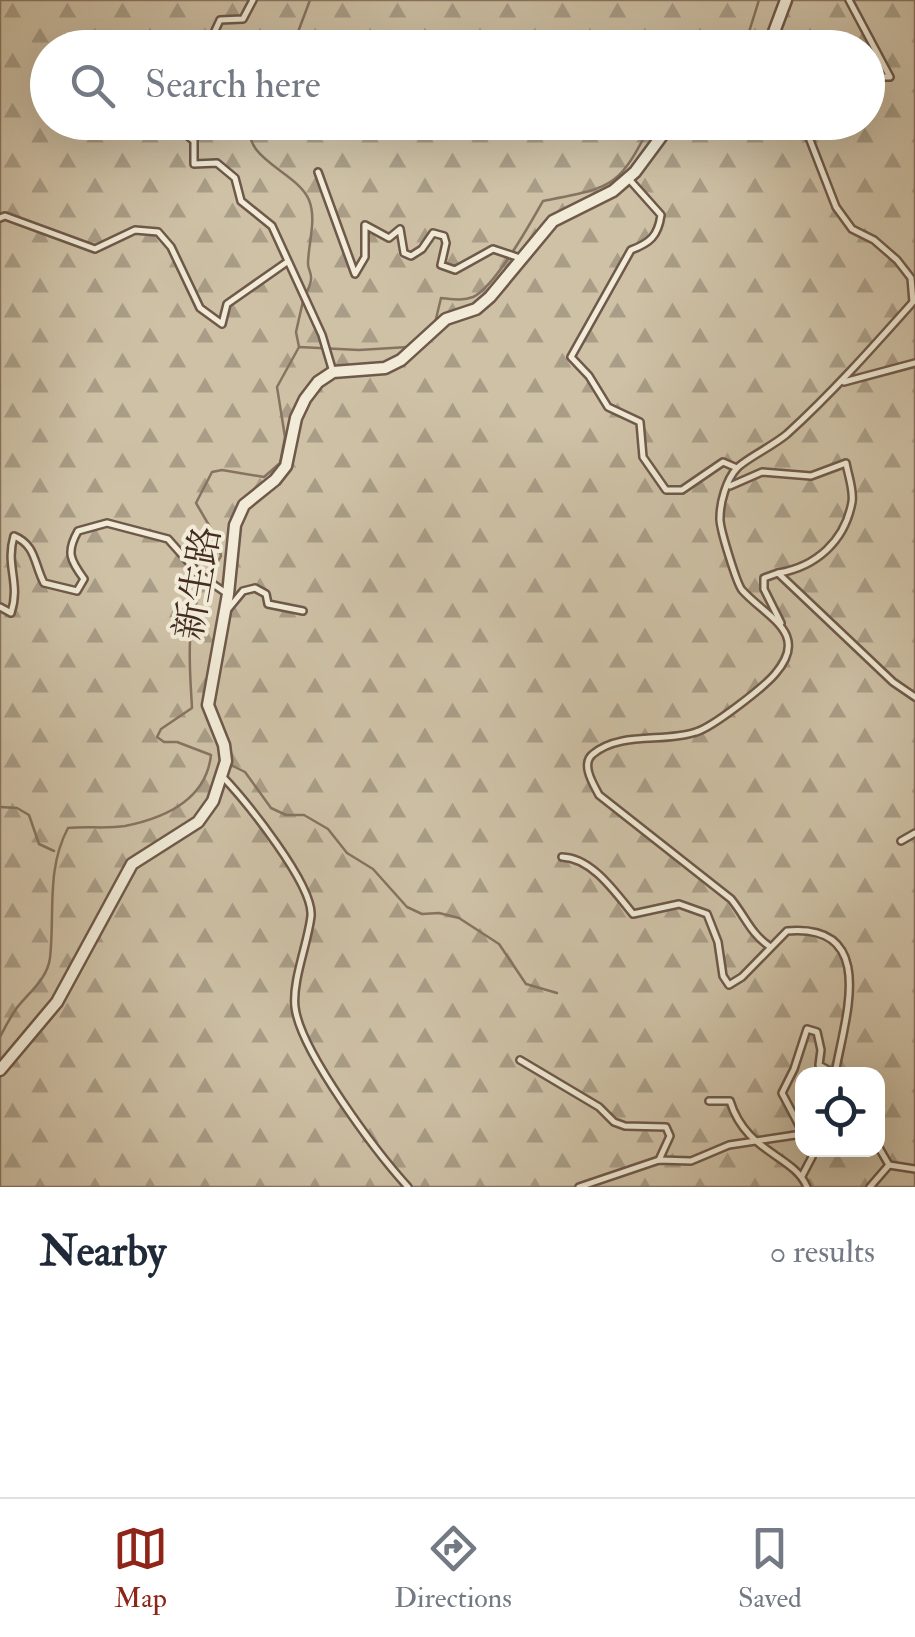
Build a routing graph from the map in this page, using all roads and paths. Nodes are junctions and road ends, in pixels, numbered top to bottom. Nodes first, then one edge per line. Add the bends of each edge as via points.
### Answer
1 (253, 0) edge
2 (786, 0) edge
3 (850, 0) edge
4 (215, 30) edge
5 (775, 30) edge
6 (865, 30) edge
7 (192, 140) edge
8 (658, 140) edge
9 (810, 140) edge
10 (318, 172) dead end
11 (628, 178) junction
12 (0, 218) edge
13 (519, 258) junction
14 (287, 262) junction
15 (914, 302) edge
16 (915, 363) edge
17 (334, 372) junction
18 (842, 383) junction
19 (737, 468) junction
20 (728, 488) junction
21 (778, 573) junction
22 (228, 594) junction
23 (0, 608) edge
24 (304, 611) dead end
25 (224, 614) junction
26 (787, 635) junction
27 (915, 697) edge
28 (224, 769) junction
29 (915, 833) edge
30 (901, 841) dead end
31 (562, 857) dead end
32 (769, 946) junction
33 (520, 1060) dead end
34 (823, 1067) edge
35 (836, 1067) edge
36 (0, 1070) edge
37 (710, 1102) dead end
38 (795, 1118) edge
39 (795, 1133) edge
40 (752, 1140) junction
41 (812, 1157) edge
42 (885, 1157) edge
43 (659, 1160) junction
44 (889, 1164) junction
45 (915, 1169) edge
46 (802, 1176) junction
47 (408, 1187) edge
48 (579, 1187) edge
49 (806, 1187) edge
50 (870, 1187) edge

1 - 4 lane via 243,19 220,20
2 - 5 street
3 - 6 lane
7 - 14 lane via 194,164 217,163 235,178 241,201 272,226
8 - 11 street
9 - 15 lane via 836,206 852,229 874,240 912,278
10 - 13 lane via 355,274 365,256 365,225 389,238 400,229 404,253 411,256 432,233 444,236 440,265 454,270 492,248
11 - 13 street via 553,220
11 - 19 lane via 660,215 659,230 631,250 571,357 608,406 640,422 643,458 666,490 682,490 723,462
12 - 14 lane via 95,249 135,230 158,232 200,308 222,324 226,304
13 - 17 street via 490,297 446,320 386,368
14 - 17 lane
15 - 18 lane
16 - 18 lane
17 - 22 street, 新生路 via 305,399 286,466 244,505 235,525
18 - 19 lane via 771,448
19 - 20 lane
20 - 21 lane via 762,472 811,476 846,464 853,499 843,529 818,560
20 - 26 lane via 719,523 739,587
21 - 26 lane via 764,578 764,589
21 - 27 lane
22 - 23 lane via 168,539 108,523 78,531 69,546 69,559 84,579 77,591 44,582 33,550 14,536 8,554 16,597 12,613
22 - 25 street, 新生路
24 - 25 lane via 268,604 255,588 242,590
25 - 28 street, 新生路 via 208,705 224,745
26 - 32 lane via 783,665 714,722 697,732 628,740 588,760 599,796 732,899 753,935
28 - 36 street via 198,822 132,864 57,1002
28 - 47 lane via 306,889 312,912 294,1004 302,1033 360,1128
29 - 30 lane
31 - 32 lane via 583,861 633,914 679,904 708,914 729,985
32 - 35 lane via 788,931 807,929 844,950 851,984
33 - 43 lane via 614,1122 666,1127 670,1136
34 - 38 lane via 818,1032 807,1029 782,1092
37 - 40 lane via 730,1102
39 - 40 lane
40 - 43 lane via 691,1161
40 - 46 lane
41 - 46 lane
42 - 44 lane
43 - 48 lane
44 - 45 lane
44 - 50 lane
46 - 49 lane

